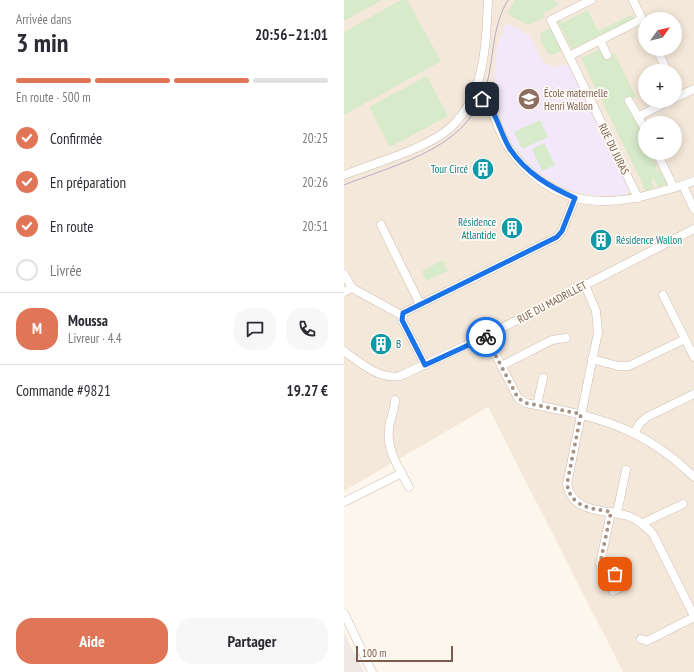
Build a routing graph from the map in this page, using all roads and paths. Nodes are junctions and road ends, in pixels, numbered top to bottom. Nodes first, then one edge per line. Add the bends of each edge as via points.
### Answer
1 (488, 0) edge
2 (591, 0) edge
3 (633, 0) edge
4 (639, 12) edge
5 (638, 24) edge
6 (600, 40) junction
7 (607, 55) dead end
8 (569, 56) junction
9 (694, 89) edge
10 (472, 95) junction
11 (682, 95) edge
12 (630, 101) dead end
13 (655, 108) edge
14 (639, 116) joint
15 (661, 160) edge
16 (344, 175) edge
17 (694, 181) edge
18 (678, 187) junction
19 (575, 198) junction
20 (638, 198) junction
21 (694, 209) edge
22 (381, 225) dead end
23 (694, 230) edge
24 (344, 274) edge
25 (585, 285) junction
26 (352, 288) junction
27 (344, 292) edge
28 (663, 295) dead end
29 (420, 304) junction
30 (403, 316) junction
31 (486, 336) junction
32 (566, 338) dead end
33 (685, 339) junction
34 (344, 351) edge
35 (694, 357) edge
36 (592, 359) junction
37 (425, 365) junction
38 (500, 366) junction
39 (543, 378) dead end
40 (694, 394) edge
41 (394, 400) dead end
42 (537, 405) junction
43 (581, 414) junction
44 (635, 432) junction
45 (626, 470) dead end
46 (402, 473) junction
47 (694, 477) edge
48 (409, 487) dead end
49 (344, 502) edge
50 (683, 504) dead end
51 (614, 513) junction
52 (643, 523) junction
53 (604, 574) dead end
54 (344, 613) edge
55 (694, 616) edge
56 (641, 639) dead end
57 (372, 672) edge

1 - 10 street via 483,63
2 - 8 street, RUE DU JURAS via 551,20
3 - 4 street
5 - 6 street
6 - 7 street
6 - 8 street
8 - 20 street, RUE DU JURAS
9 - 11 street
10 - 16 street via 457,119 445,131 425,143
10 - 19 street via 490,106 509,149 524,167 541,180
12 - 14 street
13 - 14 street
15 - 18 street
17 - 18 street
18 - 20 street
18 - 21 street
19 - 20 street via 605,202
19 - 29 street via 562,231 557,237
22 - 29 street
23 - 25 street, RUE DU MADRILLET
24 - 26 street
25 - 31 street, RUE DU MADRILLET
25 - 36 street via 596,311 598,332
26 - 27 street
26 - 30 street
28 - 33 street
29 - 30 street via 403,313
30 - 37 street via 402,320
31 - 37 street, RUE DU MADRILLET
31 - 38 street
32 - 38 street via 552,340
33 - 35 street
33 - 36 street via 629,366 618,366
34 - 37 street, RUE DU MADRILLET via 376,372 392,377
36 - 43 street
38 - 42 street via 518,398
39 - 42 street
40 - 44 street via 647,417
41 - 46 street via 395,408 389,428 389,447
42 - 43 street
43 - 44 street via 606,420
43 - 51 street via 568,490 579,505
44 - 47 street via 660,447
45 - 51 street
46 - 48 street
46 - 49 street
50 - 52 street
51 - 52 street via 630,516
51 - 53 street via 600,564
52 - 55 street via 653,534
54 - 57 street
55 - 56 street via 647,641

